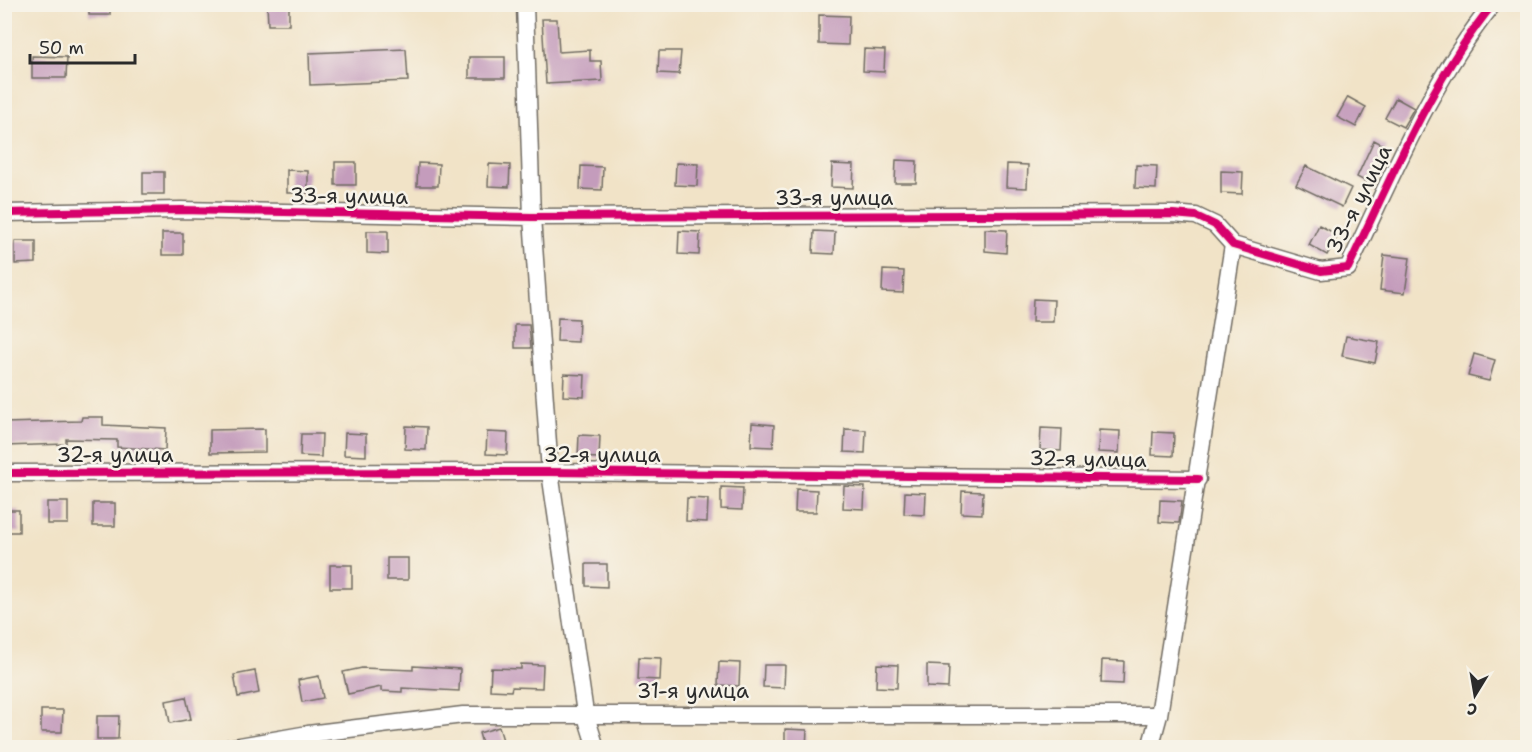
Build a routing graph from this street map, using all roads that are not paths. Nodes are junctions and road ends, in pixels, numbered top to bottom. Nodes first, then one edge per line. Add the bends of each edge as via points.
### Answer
1 (525, 4) edge
2 (1493, 4) edge
3 (4, 213) edge
4 (532, 217) junction
5 (1233, 246) junction
6 (550, 472) junction
7 (4, 473) edge
8 (1198, 478) junction
9 (585, 713) junction
10 (1159, 716) junction
11 (308, 741) edge
12 (228, 747) edge
13 (596, 747) edge
14 (1150, 747) edge

1 - 4 street
2 - 5 street, 33-я улица via 1475,27 1417,125 1348,268 1321,271
3 - 4 street, 33-я улица via 181,210
4 - 5 street, 33-я улица via 1173,214 1196,216 1215,225
4 - 6 street
5 - 8 street
6 - 7 street, 32-я улица
6 - 8 street, 32-я улица
6 - 9 street
8 - 10 street
9 - 10 street, 31-я улица
9 - 11 street, 31-я улица via 463,715
9 - 13 street
10 - 14 street
11 - 12 street, 31-я улица

